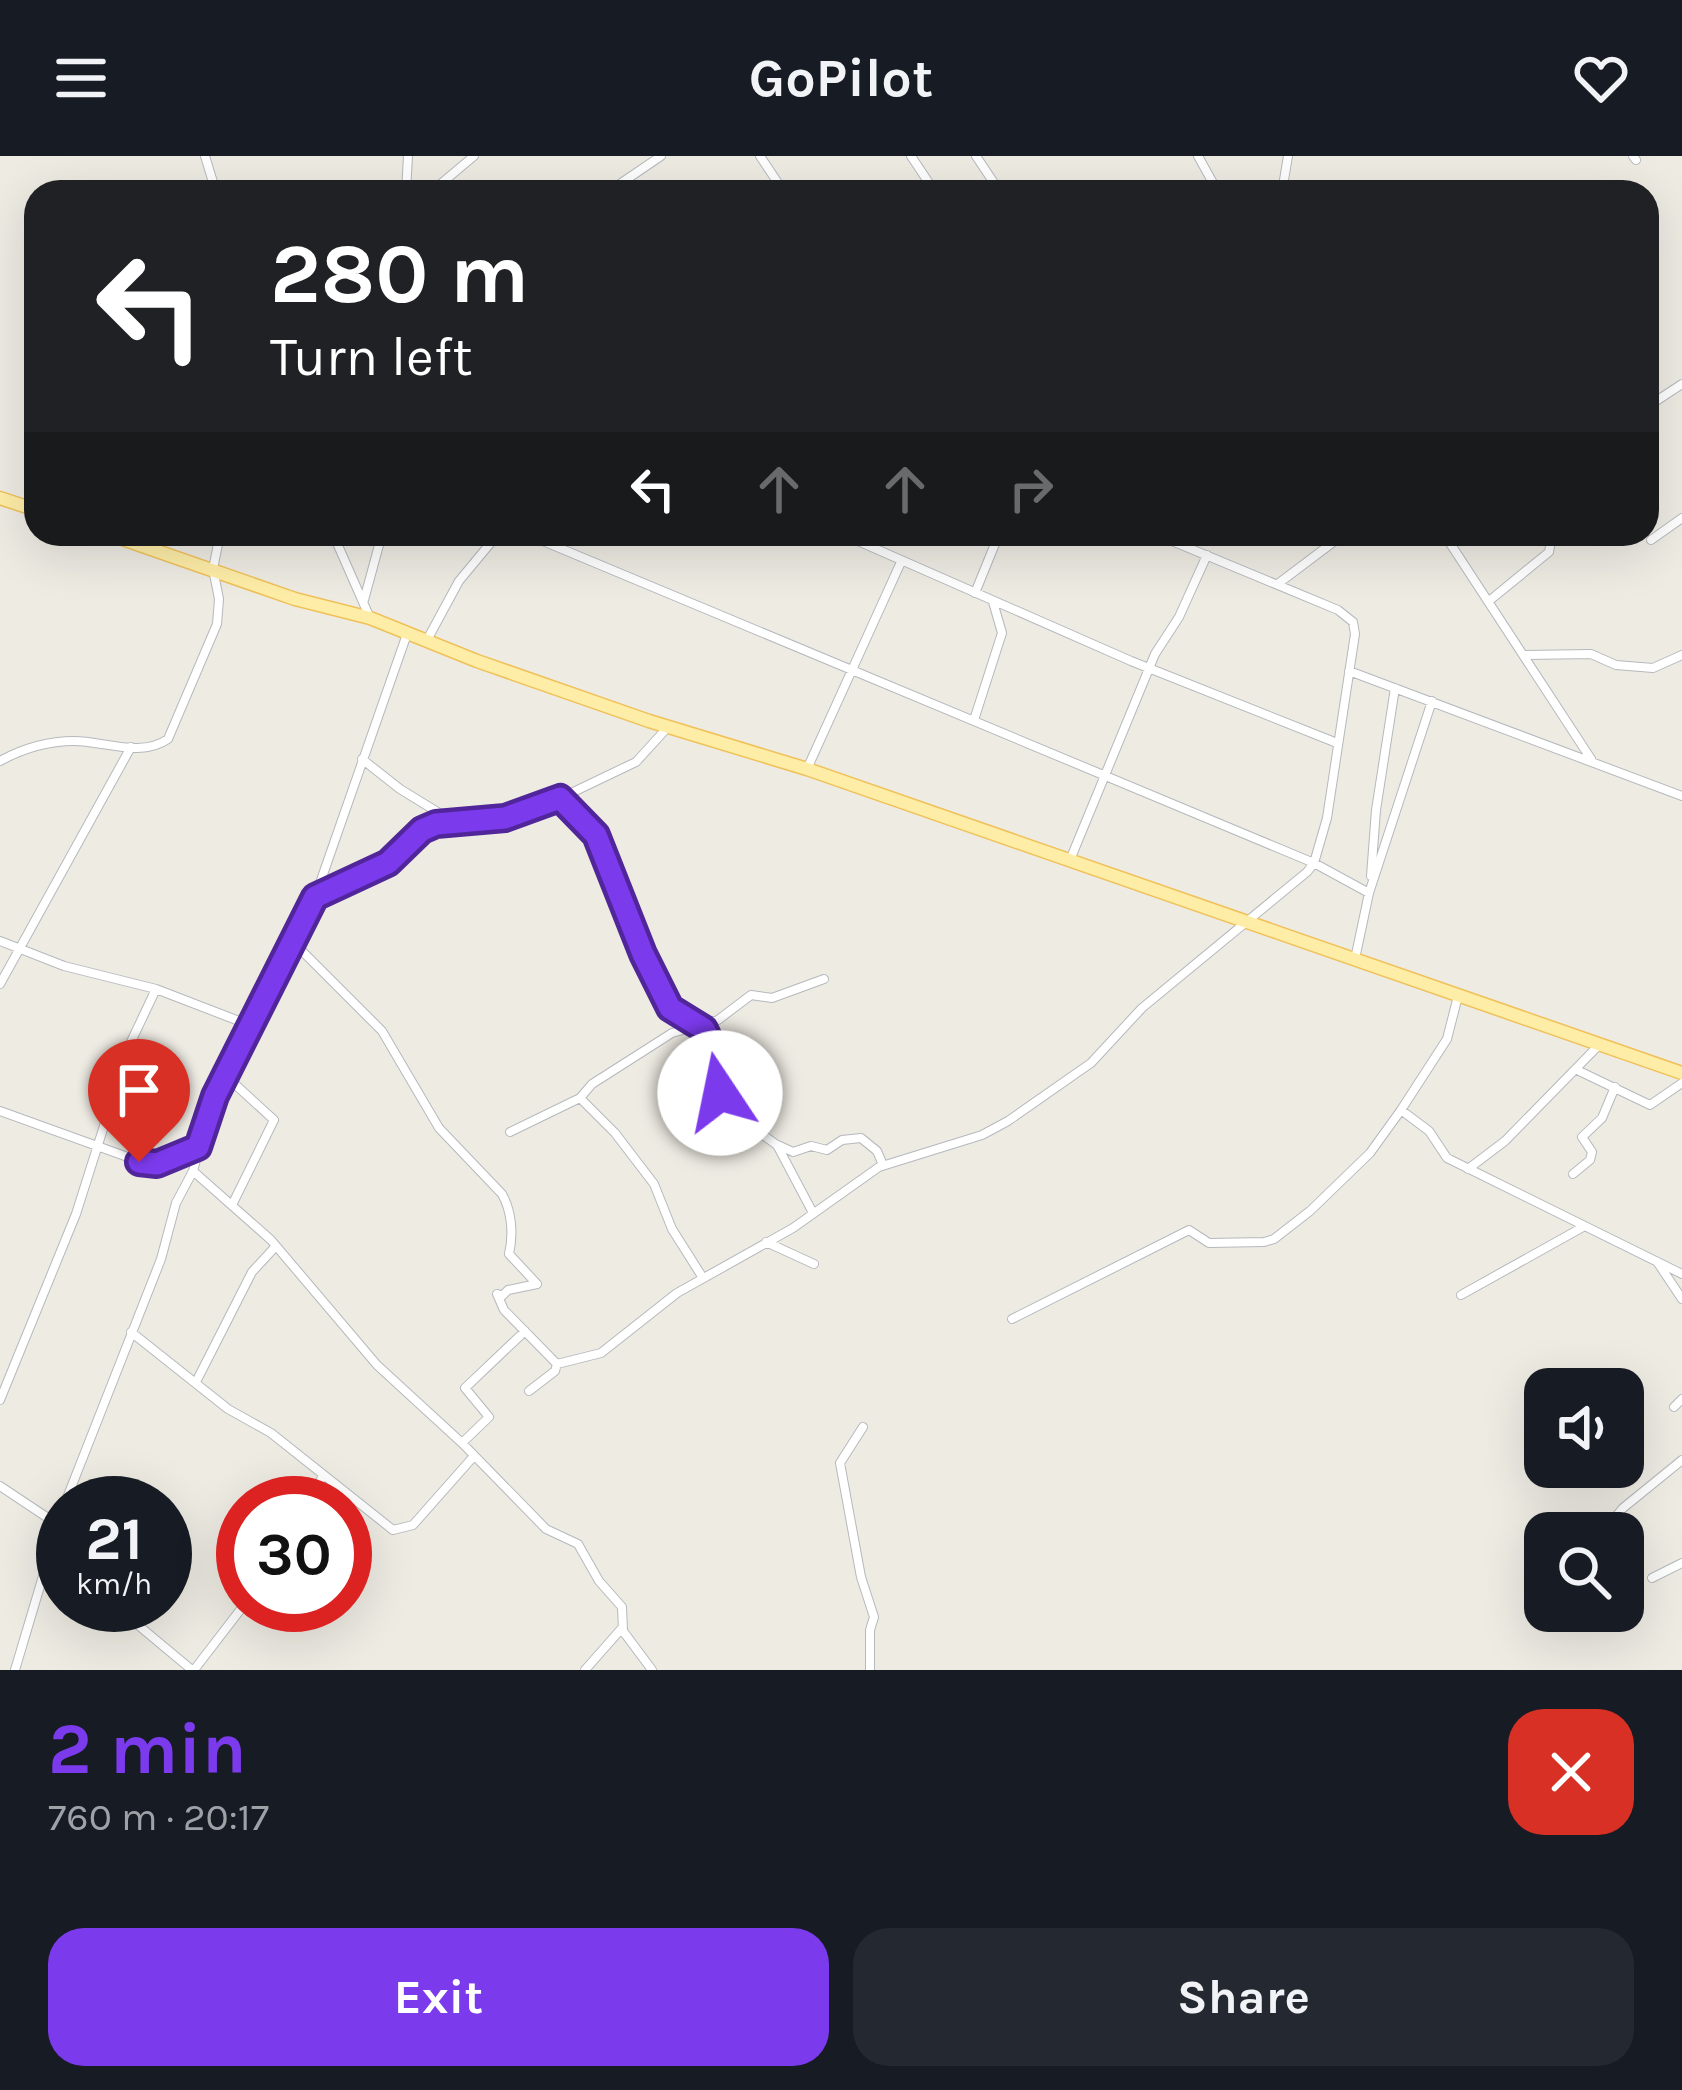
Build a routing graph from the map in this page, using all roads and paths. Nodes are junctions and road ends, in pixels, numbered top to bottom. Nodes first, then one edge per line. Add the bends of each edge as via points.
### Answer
1 (474, 156) edge
2 (661, 156) edge
3 (445, 180) edge
4 (626, 180) edge
5 (144, 546) edge
6 (218, 546) edge
7 (338, 546) edge
8 (379, 546) edge
9 (488, 546) edge
10 (555, 546) edge
11 (867, 546) edge
12 (994, 546) edge
13 (1184, 546) edge
14 (1328, 546) edge
15 (1452, 546) edge
16 (1550, 546) edge
17 (1207, 555) junction
18 (901, 562) junction
19 (214, 569) junction
20 (1279, 584) junction
21 (975, 593) junction
22 (993, 601) junction
23 (1489, 601) junction
24 (364, 602) junction
25 (370, 618) junction
26 (407, 632) junction
27 (427, 640) junction
28 (1525, 655) junction
29 (1682, 655) edge
30 (1151, 669) junction
31 (852, 670) junction
32 (1349, 671) junction
33 (1395, 688) junction
34 (1432, 701) junction
35 (974, 720) junction
36 (667, 727) junction
37 (1337, 743) junction
38 (131, 747) junction
39 (362, 759) junction
40 (0, 760) edge
41 (1592, 760) junction
42 (807, 769) junction
43 (1102, 777) junction
44 (1682, 796) edge
45 (560, 798) junction
46 (458, 825) junction
47 (1070, 860) junction
48 (1314, 863) junction
49 (1368, 893) junction
50 (315, 897) junction
51 (1247, 922) junction
52 (0, 941) edge
53 (293, 942) junction
54 (20, 950) junction
55 (1355, 959) junction
56 (824, 979) dead end
57 (0, 984) edge
58 (156, 989) junction
59 (1458, 997) junction
60 (698, 1022) junction
61 (252, 1026) junction
62 (1600, 1044) junction
63 (1577, 1070) junction
64 (1682, 1073) edge
65 (226, 1076) junction
66 (1682, 1083) edge
67 (1615, 1087) junction
68 (733, 1088) junction
69 (754, 1088) dead end
70 (668, 1095) dead end
71 (580, 1098) junction
72 (1401, 1110) junction
73 (0, 1111) edge
74 (510, 1132) dead end
75 (777, 1145) junction
76 (97, 1147) junction
77 (198, 1147) junction
78 (883, 1165) junction
79 (1468, 1169) junction
80 (193, 1171) junction
81 (1573, 1174) dead end
82 (233, 1204) junction
83 (813, 1213) junction
84 (1584, 1226) junction
85 (765, 1241) junction
86 (276, 1246) junction
87 (1658, 1262) junction
88 (814, 1264) dead end
89 (1682, 1274) edge
90 (703, 1278) junction
91 (1461, 1295) dead end
92 (1682, 1299) edge
93 (1012, 1319) dead end
94 (525, 1331) junction
95 (131, 1332) junction
96 (557, 1364) junction
97 (196, 1384) junction
98 (529, 1391) dead end
99 (1682, 1399) edge
100 (0, 1400) edge
101 (1673, 1407) dead end
102 (863, 1427) dead end
103 (462, 1443) junction
104 (474, 1456) junction
105 (1682, 1460) edge
106 (76, 1476) edge
107 (323, 1476) edge
108 (0, 1486) edge
109 (36, 1511) edge
110 (1620, 1512) edge
111 (372, 1514) edge
112 (1682, 1563) edge
113 (1652, 1578) dead end
114 (36, 1607) edge
115 (622, 1628) junction
116 (147, 1632) edge
117 (223, 1632) edge
118 (15, 1670) edge
119 (193, 1670) edge
120 (585, 1670) edge
121 (652, 1670) edge
122 (870, 1670) edge

1 - 3 street
2 - 4 street
5 - 19 main road
6 - 19 street
7 - 24 street
8 - 24 street
9 - 27 street
10 - 31 street
11 - 18 street
12 - 21 street
13 - 17 street
14 - 20 street
15 - 23 street
16 - 23 street
17 - 20 street
17 - 30 street
18 - 21 street
18 - 31 street
19 - 25 main road
19 - 38 street via 217,624 168,739
20 - 32 street via 1348,616 1355,634
21 - 22 street
22 - 30 street
22 - 35 street via 1002,633
23 - 28 street
24 - 25 street
25 - 26 main road
26 - 27 main road
26 - 39 street
27 - 36 main road
28 - 29 street via 1591,654 1653,668
28 - 41 street
30 - 37 street
30 - 43 street
31 - 35 street
31 - 42 street
32 - 33 street
32 - 37 street
33 - 34 street
33 - 49 street
34 - 41 street
34 - 49 street
35 - 43 street
36 - 42 main road
36 - 45 street via 636,762
37 - 48 street
38 - 40 street via 62,742
38 - 54 street
39 - 46 street
39 - 50 street
41 - 44 street
42 - 47 main road
43 - 47 street
43 - 48 street
45 - 46 street
45 - 60 street via 602,847 670,1008
46 - 50 street via 422,830 388,863
47 - 51 main road
48 - 49 street
48 - 51 street
49 - 55 street
50 - 53 street
51 - 55 main road
51 - 78 street via 1142,1008 1096,1058 1008,1120
52 - 54 street
53 - 61 street
53 - 94 street via 382,1031 439,1128 508,1204 508,1254 537,1284 497,1294
54 - 57 street
54 - 58 street
55 - 59 main road
56 - 60 street via 772,998 751,995 718,1020
58 - 61 street
58 - 76 street
59 - 62 main road
59 - 72 street via 1448,1039
60 - 68 street
60 - 71 street
61 - 65 street
62 - 63 street
62 - 64 main road
63 - 67 street
63 - 79 street
65 - 77 street
65 - 82 street via 274,1120
66 - 67 street via 1650,1105
67 - 81 street via 1602,1118 1582,1136 1590,1160
68 - 69 street
68 - 70 street
68 - 75 street via 749,1125
71 - 74 street
71 - 90 street via 654,1184
72 - 79 street via 1429,1131 1444,1156
72 - 93 street via 1364,1159 1274,1239 1209,1243 1189,1230
73 - 76 street
75 - 78 street via 827,1150 861,1138
75 - 83 street
76 - 77 street via 147,1164
76 - 100 street
77 - 80 street
78 - 83 street
79 - 84 street
80 - 82 street
80 - 95 street
82 - 86 street
83 - 85 street
84 - 87 street
84 - 91 street
85 - 88 street
85 - 90 street
86 - 97 street via 252,1272
86 - 103 street via 376,1365
87 - 89 street
87 - 92 street
90 - 96 street via 601,1353
94 - 96 street
94 - 103 street via 465,1388 489,1417
95 - 97 street
95 - 106 street
96 - 98 street
97 - 107 street
99 - 101 street
102 - 122 street via 840,1463 874,1617
103 - 104 street
104 - 111 street via 413,1525 393,1530
104 - 115 street via 546,1528 582,1549 622,1607
105 - 110 street
108 - 109 street
112 - 113 street
114 - 118 street
115 - 120 street
115 - 121 street
116 - 119 street
117 - 119 street

